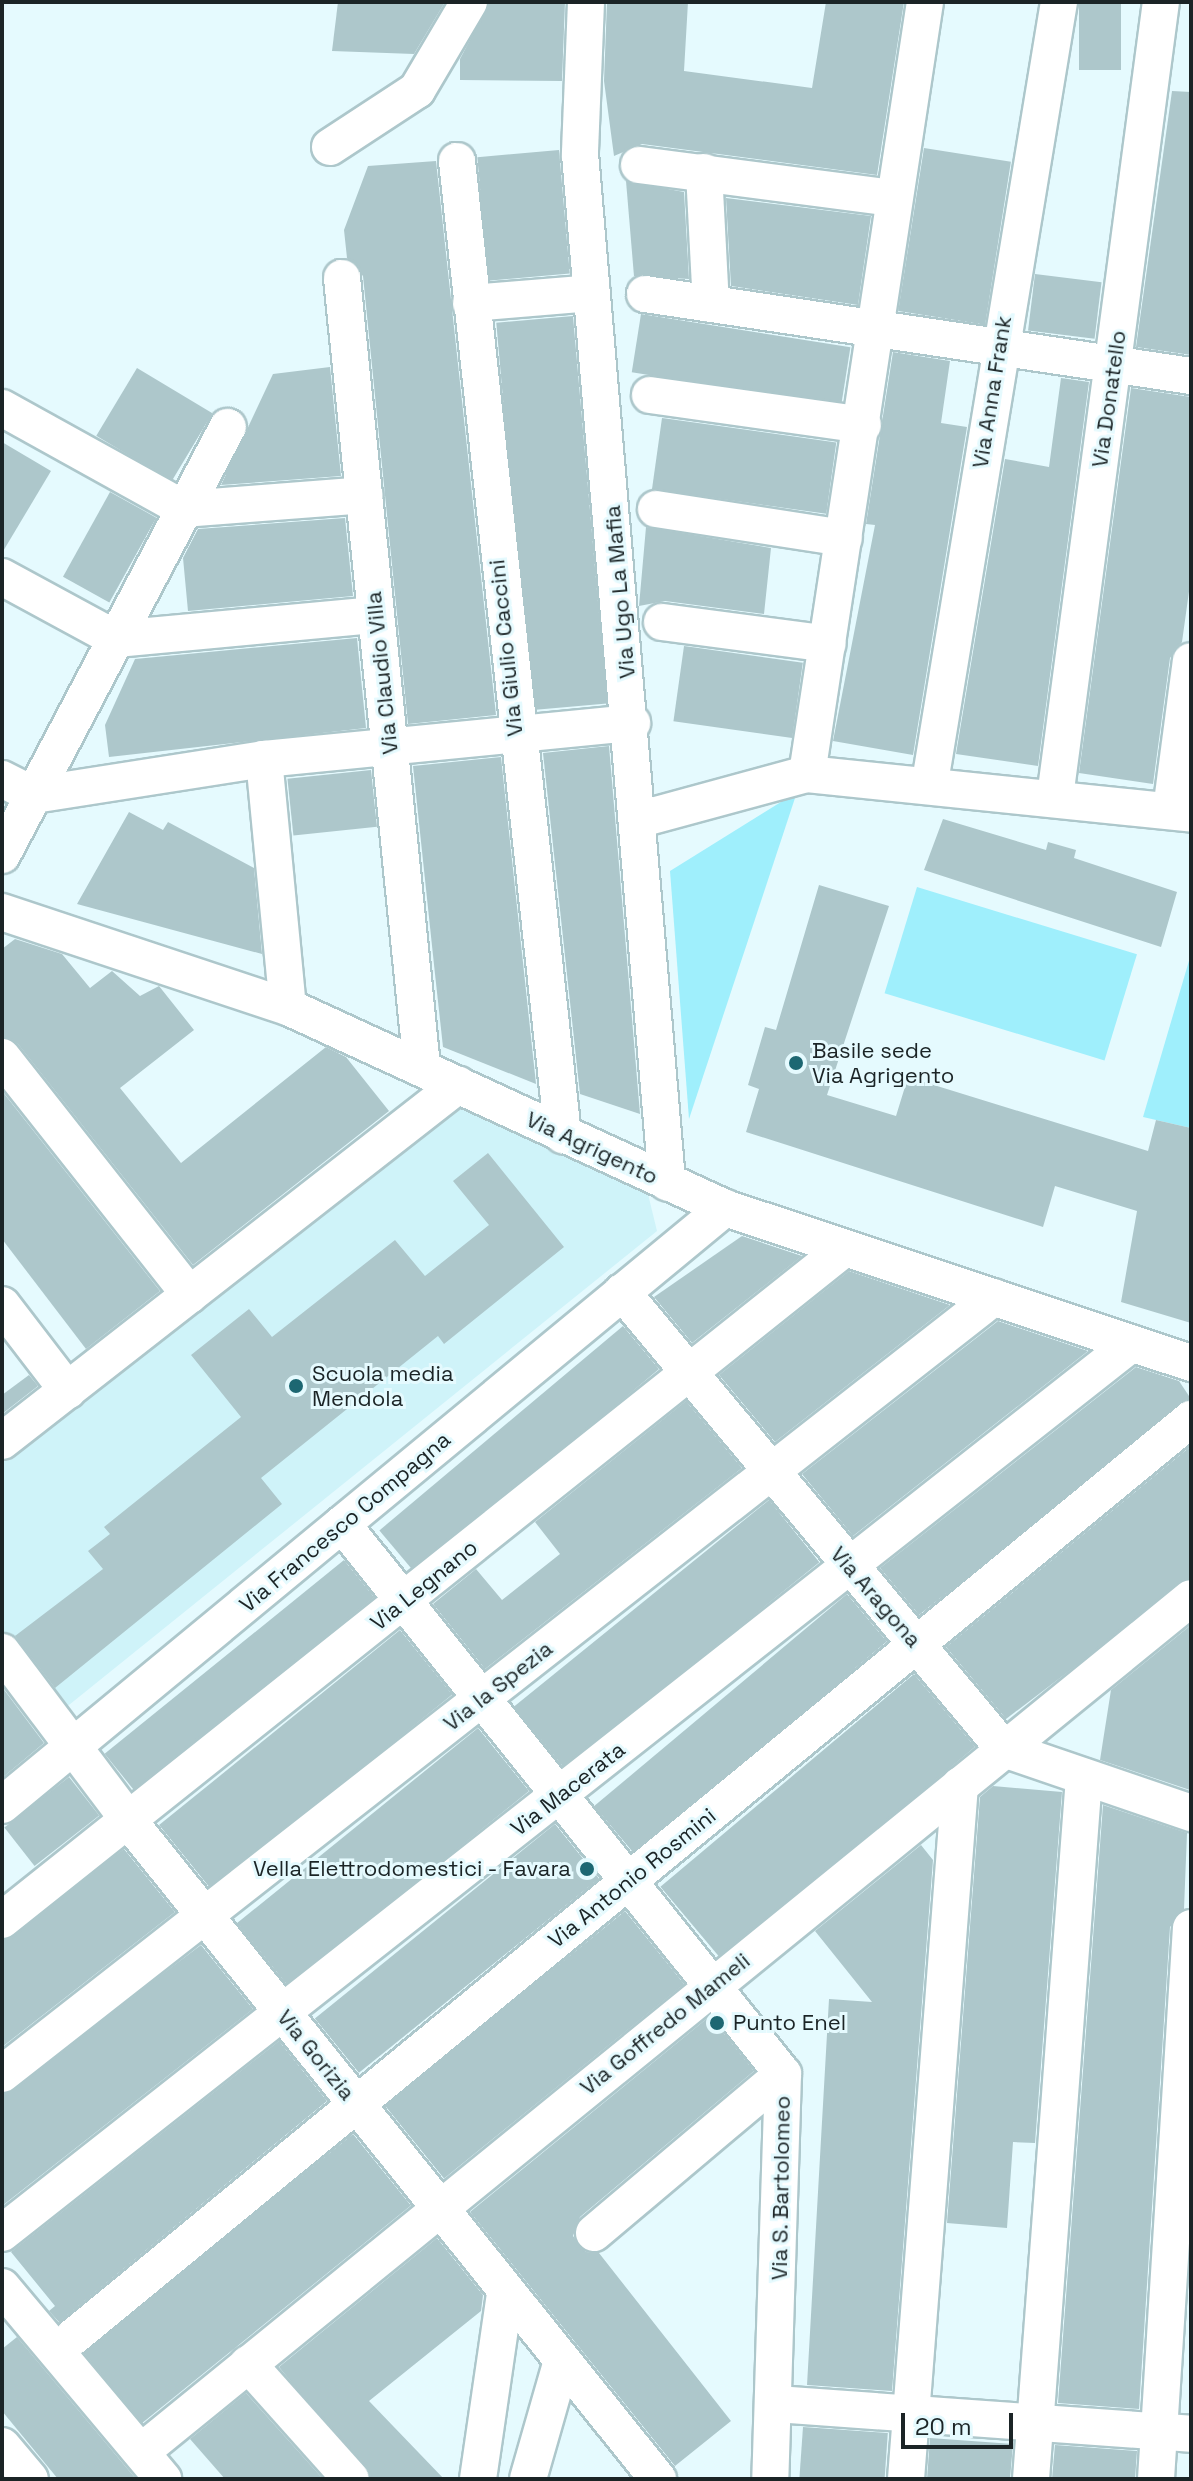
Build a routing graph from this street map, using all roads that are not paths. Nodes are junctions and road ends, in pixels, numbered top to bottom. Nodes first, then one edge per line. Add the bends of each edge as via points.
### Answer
1 (469, 2) edge
2 (586, 2) edge
3 (925, 2) edge
4 (1059, 2) edge
5 (1161, 2) edge
6 (330, 147) dead end
7 (457, 161) dead end
8 (639, 165) dead end
9 (704, 172) junction
10 (893, 198) junction
11 (342, 278) dead end
12 (592, 293) junction
13 (645, 294) dead end
14 (471, 303) junction
15 (711, 304) junction
16 (877, 330) junction
17 (999, 348) junction
18 (1114, 364) junction
19 (1191, 376) edge
20 (650, 395) dead end
21 (2, 408) edge
22 (863, 425) junction
23 (228, 427) dead end
24 (364, 495) junction
25 (184, 509) junction
26 (656, 509) dead end
27 (844, 538) junction
28 (2, 577) edge
29 (376, 615) junction
30 (662, 622) dead end
31 (116, 639) junction
32 (828, 644) junction
33 (1191, 661) edge
34 (632, 723) junction
35 (515, 735) junction
36 (390, 748) junction
37 (264, 759) junction
38 (807, 774) junction
39 (2, 779) edge
40 (930, 782) junction
41 (34, 795) junction
42 (1055, 797) junction
43 (1181, 812) edge
44 (641, 819) junction
45 (2, 855) edge
46 (2, 912) edge
47 (288, 1007) junction
48 (2, 1057) edge
49 (422, 1067) junction
50 (458, 1085) junction
51 (563, 1135) junction
52 (667, 1182) junction
53 (725, 1208) junction
54 (845, 1248) junction
55 (622, 1292) junction
56 (190, 1295) junction
57 (994, 1297) junction
58 (2, 1305) edge
59 (1132, 1343) junction
60 (1191, 1363) edge
61 (686, 1375) junction
62 (68, 1391) junction
63 (1191, 1419) edge
64 (2, 1441) edge
65 (771, 1472) junction
66 (342, 1524) junction
67 (849, 1566) junction
68 (1191, 1598) edge
69 (403, 1602) junction
70 (917, 1644) junction
71 (2, 1652) edge
72 (481, 1698) junction
73 (73, 1746) junction
74 (1004, 1749) junction
75 (1084, 1777) junction
76 (960, 1785) junction
77 (559, 1796) junction
78 (2, 1805) edge
79 (1191, 1813) edge
80 (128, 1819) junction
81 (628, 1882) junction
82 (204, 1916) junction
83 (2, 1920) edge
84 (1191, 1928) edge
85 (712, 1986) junction
86 (282, 2013) junction
87 (2, 2074) edge
88 (783, 2074) junction
89 (356, 2105) junction
90 (439, 2209) junction
91 (2, 2233) edge
92 (594, 2233) dead end
93 (2, 2252) edge
94 (505, 2293) junction
95 (7, 2304) edge
96 (73, 2337) junction
97 (1180, 2346) edge
98 (248, 2364) junction
99 (561, 2364) junction
100 (776, 2404) junction
101 (910, 2415) junction
102 (1035, 2425) junction
103 (1176, 2433) edge
104 (2, 2446) edge
105 (154, 2457) edge
106 (30, 2479) edge
107 (351, 2479) edge
108 (478, 2479) edge
109 (528, 2479) edge
110 (658, 2479) edge
111 (770, 2479) edge
112 (906, 2479) edge
113 (1031, 2479) edge
114 (1156, 2479) edge

1 - 6 street via 417,90
2 - 12 street, Via Ugo La Mafia via 580,154
3 - 10 street
4 - 17 street, Via Anna Frank
5 - 18 street, Via Donatello
7 - 14 street, Via Giulio Caccini
8 - 9 street
9 - 10 street
9 - 15 street
10 - 16 street
11 - 24 street, Via Claudio Villa
12 - 14 street
12 - 34 street, Via Ugo La Mafia
13 - 15 street
14 - 35 street, Via Giulio Caccini
15 - 16 street
16 - 17 street
16 - 22 street
17 - 18 street
17 - 40 street, Via Anna Frank
18 - 19 street
18 - 42 street, Via Donatello
20 - 22 street
21 - 25 street
22 - 27 street
23 - 25 street
24 - 25 street
24 - 29 street, Via Claudio Villa
25 - 31 street
26 - 27 street
27 - 32 street
28 - 31 street
29 - 31 street
29 - 36 street, Via Claudio Villa
30 - 32 street
31 - 41 street
32 - 38 street
33 - 43 street
34 - 35 street
34 - 44 street, Via Ugo La Mafia
35 - 36 street
35 - 51 street, Via Giulio Caccini
36 - 37 street
36 - 49 street, Via Claudio Villa
37 - 41 street
37 - 47 street
38 - 40 street
38 - 44 street
39 - 41 street
40 - 42 street
41 - 45 street
42 - 43 street
44 - 52 street, Via Ugo La Mafia
46 - 47 street, Via Agrigento
47 - 49 street, Via Agrigento
48 - 56 street
49 - 50 street, Via Agrigento
50 - 51 street, Via Agrigento
50 - 56 street
51 - 52 street, Via Agrigento
52 - 53 street, Via Agrigento
53 - 54 street, Via Agrigento
53 - 55 street, Via Francesco Compagna
54 - 57 street, Via Agrigento
54 - 61 street, Via Legnano
55 - 61 street, Via Aragona
55 - 66 street, Via Francesco Compagna
56 - 62 street
57 - 59 street, Via Agrigento
57 - 65 street, Via la Spezia
58 - 62 street
59 - 60 street, Via Agrigento
59 - 67 street, Via Macerata
61 - 65 street, Via Aragona
61 - 69 street, Via Legnano
62 - 64 street
63 - 70 street, Via Antonio Rosmini
65 - 67 street, Via Aragona
65 - 72 street, Via la Spezia
66 - 69 street, Via S. Bartolomeo
66 - 73 street, Via Francesco Compagna
67 - 70 street, Via Aragona
67 - 77 street, Via Macerata
68 - 74 street, Via Goffredo Mameli
69 - 72 street, Via S. Bartolomeo
69 - 80 street, Via Legnano
70 - 74 street, Via Aragona
70 - 81 street, Via Antonio Rosmini
71 - 73 street, Via Gorizia
72 - 77 street, Via S. Bartolomeo
72 - 82 street, Via la Spezia
73 - 78 street, Via Francesco Compagna
73 - 80 street, Via Gorizia
74 - 75 street
74 - 76 street, Via Goffredo Mameli
75 - 79 street
75 - 102 street
76 - 85 street, Via Goffredo Mameli
76 - 101 street
77 - 81 street, Via S. Bartolomeo
77 - 86 street, Via Macerata
80 - 82 street, Via Gorizia
80 - 83 street, Via Legnano
81 - 85 street, Via S. Bartolomeo
81 - 89 street, Via Antonio Rosmini
82 - 86 street, Via Gorizia
82 - 87 street, Via la Spezia
84 - 97 street
85 - 88 street, Via S. Bartolomeo
85 - 90 street, Via Goffredo Mameli
86 - 89 street, Via Gorizia
86 - 91 street, Via Macerata
88 - 92 street
88 - 100 street, Via S. Bartolomeo
89 - 90 street, Via Gorizia
89 - 96 street, Via Antonio Rosmini
90 - 94 street, Via Gorizia
90 - 98 street, Via Goffredo Mameli
93 - 96 street
94 - 99 street, Via Gorizia
94 - 108 street
95 - 105 street
96 - 105 street
97 - 103 street
98 - 105 street, Via Goffredo Mameli
98 - 107 street
99 - 109 street
99 - 110 street, Via Gorizia
100 - 101 street
100 - 111 street, Via S. Bartolomeo
101 - 102 street
101 - 112 street
102 - 103 street
102 - 113 street
103 - 114 street
104 - 106 street

